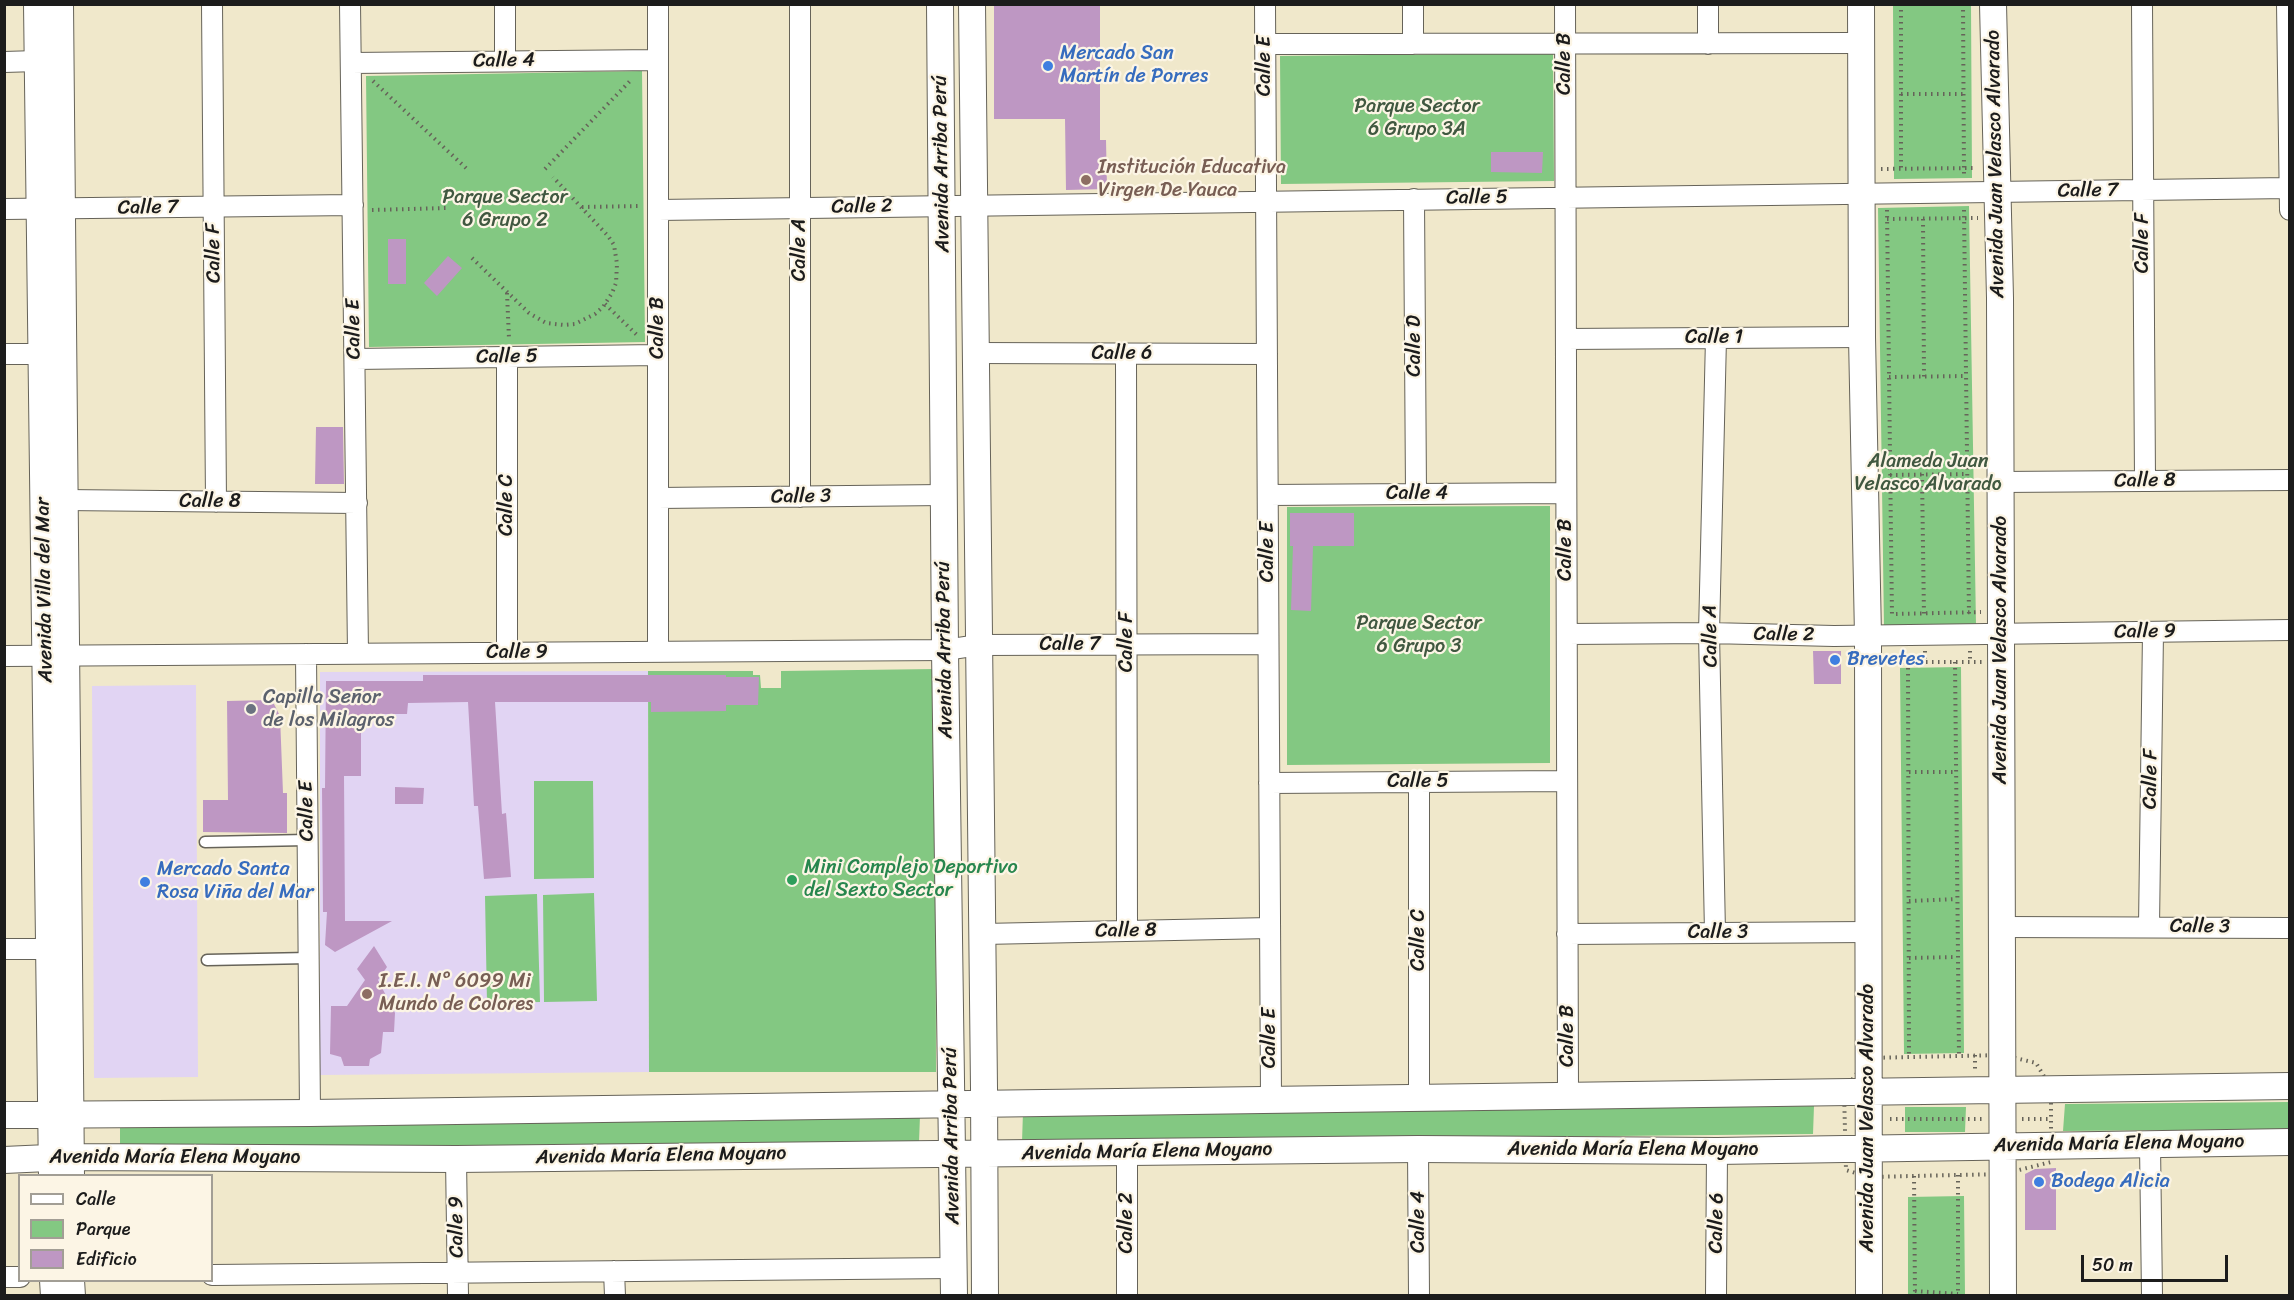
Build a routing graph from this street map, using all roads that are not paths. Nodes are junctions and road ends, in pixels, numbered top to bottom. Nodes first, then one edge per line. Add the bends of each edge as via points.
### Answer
1 (37, 4) edge
2 (60, 4) edge
3 (212, 4) edge
4 (351, 4) edge
5 (505, 4) edge
6 (658, 4) edge
7 (800, 4) edge
8 (940, 4) edge
9 (972, 4) edge
10 (1265, 4) edge
11 (1413, 4) edge
12 (1565, 4) edge
13 (1708, 4) edge
14 (1861, 4) edge
15 (1993, 4) edge
16 (2142, 4) edge
17 (2288, 4) edge
18 (2289, 42) edge
19 (1861, 43) junction
20 (1265, 44) junction
21 (1413, 44) junction
22 (1565, 44) junction
23 (1708, 44) junction
24 (658, 60) junction
25 (37, 61) junction
26 (505, 61) junction
27 (4, 62) edge
28 (351, 63) junction
29 (1996, 180) junction
30 (1874, 181) junction
31 (2289, 188) edge
32 (2143, 190) junction
33 (1566, 196) junction
34 (1414, 198) junction
35 (1266, 201) junction
36 (353, 205) junction
37 (959, 205) junction
38 (213, 207) junction
39 (800, 208) junction
40 (4, 209) edge
41 (51, 209) junction
42 (649, 209) junction
43 (2289, 210) edge
44 (1862, 337) junction
45 (1716, 338) junction
46 (1566, 339) junction
47 (511, 349) junction
48 (976, 353) junction
49 (4, 354) edge
50 (43, 354) junction
51 (1126, 354) junction
52 (1267, 354) junction
53 (658, 356) junction
54 (355, 359) junction
55 (2289, 480) edge
56 (2145, 481) junction
57 (2000, 482) junction
58 (1566, 493) junction
59 (1416, 494) junction
60 (944, 495) junction
61 (1268, 495) junction
62 (800, 496) junction
63 (658, 498) junction
64 (64, 500) junction
65 (216, 502) junction
66 (357, 503) junction
67 (2001, 623) junction
68 (1880, 625) junction
69 (2289, 630) edge
70 (2153, 632) junction
71 (1709, 633) junction
72 (1567, 634) junction
73 (1127, 644) junction
74 (1268, 644) junction
75 (979, 645) junction
76 (945, 650) junction
77 (658, 652) junction
78 (507, 653) junction
79 (306, 654) junction
80 (358, 654) junction
81 (56, 655) junction
82 (4, 656) edge
83 (1567, 781) junction
84 (1419, 782) junction
85 (1269, 783) junction
86 (308, 840) junction
87 (205, 842) dead end
88 (2149, 926) junction
89 (2002, 927) junction
90 (2289, 927) edge
91 (1270, 928) junction
92 (1127, 931) junction
93 (1868, 932) junction
94 (1714, 933) junction
95 (982, 934) junction
96 (1567, 934) junction
97 (4, 949) edge
98 (48, 949) junction
99 (309, 958) junction
100 (207, 960) dead end
101 (2289, 1086) edge
102 (2002, 1089) junction
103 (1868, 1091) junction
104 (1568, 1095) junction
105 (1419, 1097) junction
106 (1271, 1099) junction
107 (984, 1102) junction
108 (951, 1104) junction
109 (310, 1113) junction
110 (60, 1114) junction
111 (4, 1115) edge
112 (2289, 1142) edge
113 (2003, 1145) junction
114 (2150, 1145) junction
115 (1867, 1148) junction
116 (1418, 1149) junction
117 (1127, 1151) junction
118 (1717, 1151) junction
119 (952, 1153) junction
120 (984, 1154) junction
121 (456, 1159) junction
122 (4, 1160) edge
123 (61, 1166) edge
124 (953, 1268) junction
125 (614, 1271) junction
126 (458, 1272) junction
127 (213, 1275) edge
128 (458, 1296) edge
129 (615, 1296) edge
130 (954, 1296) edge
131 (985, 1296) edge
132 (1127, 1296) edge
133 (1419, 1296) edge
134 (1716, 1296) edge
135 (1869, 1296) edge
136 (2003, 1296) edge
137 (2152, 1296) edge

1 - 25 street, Avenida Villa del Mar
2 - 41 street, Avenida Villa del Mar
3 - 38 street, Calle F
4 - 28 street, Calle E
5 - 26 street
6 - 24 street, Calle B
7 - 39 street, Calle A
8 - 37 street, Avenida Arriba Perú
9 - 37 street, Avenida Arriba Perú
10 - 20 street, Calle E
11 - 21 street
12 - 22 street, Calle B
13 - 23 street
14 - 19 street, Avenida Juan Velasco Alvarado
15 - 29 street, Avenida Juan Velasco Alvarado
16 - 32 street, Calle F
17 - 18 street
18 - 31 street
19 - 23 street
19 - 30 street, Avenida Juan Velasco Alvarado
20 - 21 street
20 - 35 street, Calle E
21 - 22 street
22 - 23 street
22 - 33 street, Calle B
24 - 26 street, Calle 4
24 - 42 street, Calle B
25 - 27 street
25 - 41 street, Avenida Villa del Mar
26 - 28 street, Calle 4
28 - 36 street, Calle E
29 - 30 street, Calle 5 via 1964,192
29 - 32 street, Calle 7
29 - 57 street, Avenida Juan Velasco Alvarado
30 - 33 street, Calle 5
30 - 44 street, Avenida Juan Velasco Alvarado via 1875,220
31 - 32 street, Calle 7
31 - 43 street
32 - 56 street, Calle F
33 - 34 street, Calle 5
33 - 46 street, Calle B
34 - 35 street, Calle 5
34 - 59 street, Calle D
35 - 37 street, Calle 5
35 - 52 street, Calle E
36 - 38 street, Calle 7
36 - 54 street, Calle E
37 - 39 street, Calle 2
37 - 48 street, Avenida Arriba Perú
37 - 60 street, Avenida Arriba Perú
38 - 41 street, Calle 7
38 - 65 street, Calle F
39 - 42 street, Calle 2
39 - 62 street, Calle A
40 - 41 street
41 - 50 street, Avenida Villa del Mar
41 - 64 street, Avenida Villa del Mar
42 - 53 street, Calle B
44 - 45 street, Calle 1
44 - 68 street, Avenida Juan Velasco Alvarado
45 - 46 street, Calle 1
45 - 71 street, Calle A
46 - 58 street, Calle B
47 - 53 street, Calle 5
47 - 54 street, Calle 5
47 - 78 street, Calle C
48 - 51 street, Calle 6
48 - 75 street, Avenida Arriba Perú
49 - 50 street
50 - 81 street, Avenida Villa del Mar
51 - 52 street, Calle 6
51 - 73 street, Calle F
52 - 61 street, Calle E
53 - 63 street, Calle B
54 - 66 street, Calle E
55 - 56 street, Calle 8
56 - 57 street, Calle 8
57 - 67 street, Avenida Juan Velasco Alvarado
58 - 59 street, Calle 4
58 - 72 street, Calle B
59 - 61 street, Calle 4
60 - 62 street, Calle 3
60 - 76 street, Avenida Arriba Perú
61 - 74 street, Calle E
62 - 63 street, Calle 3
63 - 77 street, Calle B
64 - 65 street, Calle 8
64 - 81 street, Avenida Villa del Mar
65 - 66 street, Calle 8
66 - 80 street, Calle E
67 - 68 street, Calle 2 via 1970,635 1924,635
67 - 70 street, Calle 9
67 - 89 street, Avenida Juan Velasco Alvarado
68 - 71 street, Calle 2
68 - 93 street, Avenida Juan Velasco Alvarado
69 - 70 street, Calle 9
70 - 88 street, Calle F
71 - 72 street, Calle 2
71 - 94 street, Calle A
72 - 83 street, Calle B
73 - 74 street, Calle 7
73 - 75 street, Calle 7
73 - 92 street, Calle F
74 - 85 street, Calle E
75 - 76 street, Calle 9
75 - 95 street, Avenida Arriba Perú
76 - 77 street, Calle 9
76 - 108 street, Avenida Arriba Perú
77 - 78 street, Calle 9
78 - 80 street, Calle 9
79 - 80 street, Calle 9
79 - 81 street, Calle 9
79 - 86 street, Calle E
81 - 82 street
81 - 98 street, Avenida Villa del Mar
81 - 110 street, Avenida Villa del Mar
83 - 84 street, Calle 5
83 - 96 street, Calle B
84 - 85 street, Calle 5
84 - 105 street, Calle C
85 - 91 street, Calle E
86 - 87 lane
86 - 99 street, Calle E
88 - 89 street, Calle 3
88 - 90 street, Calle 3
89 - 102 street, Avenida Juan Velasco Alvarado
91 - 92 street, Calle 8
91 - 106 street, Calle E
92 - 95 street, Calle 8
93 - 94 street, Calle 3
93 - 103 street, Avenida Juan Velasco Alvarado
94 - 96 street, Calle 3
95 - 107 street, Avenida Arriba Perú
96 - 104 street, Calle B
97 - 98 street
98 - 110 street, Avenida Villa del Mar
99 - 100 lane
99 - 109 street, Calle E
101 - 102 street
102 - 103 street
102 - 113 street, Avenida Juan Velasco Alvarado
103 - 104 street
103 - 115 street, Avenida Juan Velasco Alvarado via 1856,1119
104 - 105 street
105 - 106 street
106 - 107 street
107 - 108 street
107 - 120 street, Avenida Arriba Perú
108 - 109 street
108 - 119 street, Avenida Arriba Perú
109 - 110 street
110 - 111 street
110 - 123 street, Avenida Villa del Mar
112 - 114 street, Avenida María Elena Moyano
113 - 114 street, Avenida María Elena Moyano
113 - 115 street, Avenida María Elena Moyano
113 - 136 street, Avenida Juan Velasco Alvarado
114 - 137 street
115 - 118 street, Avenida María Elena Moyano
115 - 135 street, Avenida Juan Velasco Alvarado
116 - 117 street, Avenida María Elena Moyano
116 - 118 street, Avenida María Elena Moyano
116 - 133 street, Calle 4
117 - 120 street, Avenida María Elena Moyano
117 - 132 street, Calle 2
118 - 134 street, Calle 6
119 - 120 street, Avenida María Elena Moyano
119 - 121 street, Avenida María Elena Moyano
119 - 124 street, Avenida Arriba Perú
120 - 131 street, Avenida Arriba Perú
121 - 123 street, Avenida María Elena Moyano
121 - 126 street, Calle 9
122 - 123 street, Avenida María Elena Moyano
124 - 125 street
124 - 130 street, Avenida Arriba Perú
125 - 126 street
125 - 129 street
126 - 127 street
126 - 128 street, Calle 9

